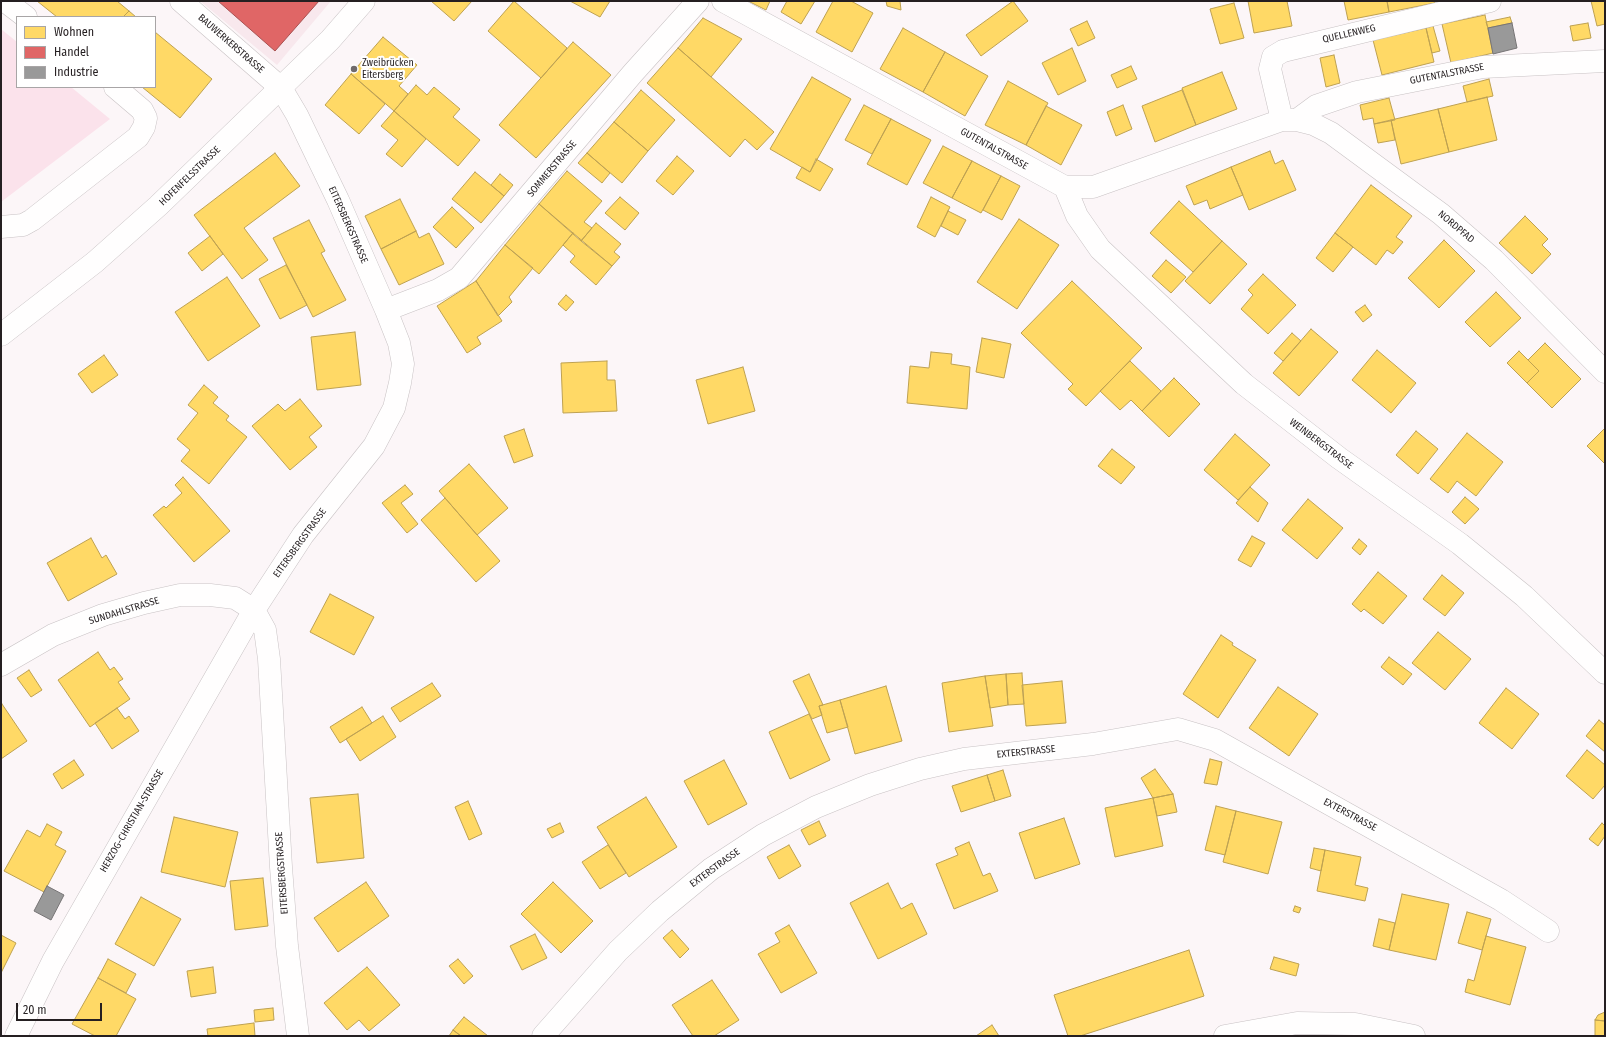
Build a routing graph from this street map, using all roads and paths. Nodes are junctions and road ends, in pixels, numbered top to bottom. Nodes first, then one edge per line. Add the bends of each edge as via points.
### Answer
1 (5, 1) edge
2 (181, 1) edge
3 (364, 1) edge
4 (698, 1) edge
5 (723, 1) edge
6 (1490, 1) edge
7 (25, 16) edge
8 (1605, 61) edge
9 (116, 88) edge
10 (281, 88) junction
11 (1289, 120) junction
12 (1065, 187) junction
13 (1, 227) edge
14 (386, 310) junction
15 (1, 335) edge
16 (1605, 372) edge
17 (254, 610) junction
18 (1, 665) edge
19 (1605, 673) edge
20 (1548, 931) dead end
21 (16, 1036) edge
22 (298, 1036) edge
23 (544, 1036) edge
24 (1225, 1036) edge
25 (1414, 1036) edge

1 - 7 street
2 - 10 street, BAUWERKERSTRASSE
3 - 10 street, HOFENFELSSTRASSE via 330,40
4 - 14 street, SOMMERSTRASSE via 633,73 459,278 438,290
5 - 12 street, GUTENTALSTRASSE
6 - 11 street, QUELLENWEG via 1283,51 1273,57 1270,69
8 - 11 street, GUTENTALSTRASSE via 1476,68 1357,92 1316,106
9 - 13 street via 142,110 146,118 138,137 32,220 18,226
10 - 14 street, EITERSBERGSTRASSE via 334,193
10 - 15 street, HOFENFELSSTRASSE via 101,257
11 - 12 street, GUTENTALSTRASSE via 1093,187
11 - 16 street, NORDPFAD via 1313,124 1331,134 1441,214 1494,260
12 - 19 street, WEINBERGSTRASSE via 1077,216 1100,248 1244,384 1339,458 1460,544 1524,596
14 - 17 street, EITERSBERGSTRASSE via 399,343 403,364 394,408 374,446 303,536
17 - 18 street, SUNDAHLSTRASSE via 235,598 180,595 166,598 103,616 60,633
17 - 21 street, HERZOG-CHRISTIAN-STRASSE via 53,961
17 - 22 street, EITERSBERGSTRASSE via 265,630 269,659 282,881
20 - 23 street, EXTERSTRASSE via 1501,900 1215,740 1178,729 1093,744 964,759 884,780 816,807 763,835 711,869 660,911 618,951
24 - 25 street via 1297,1023 1355,1024

